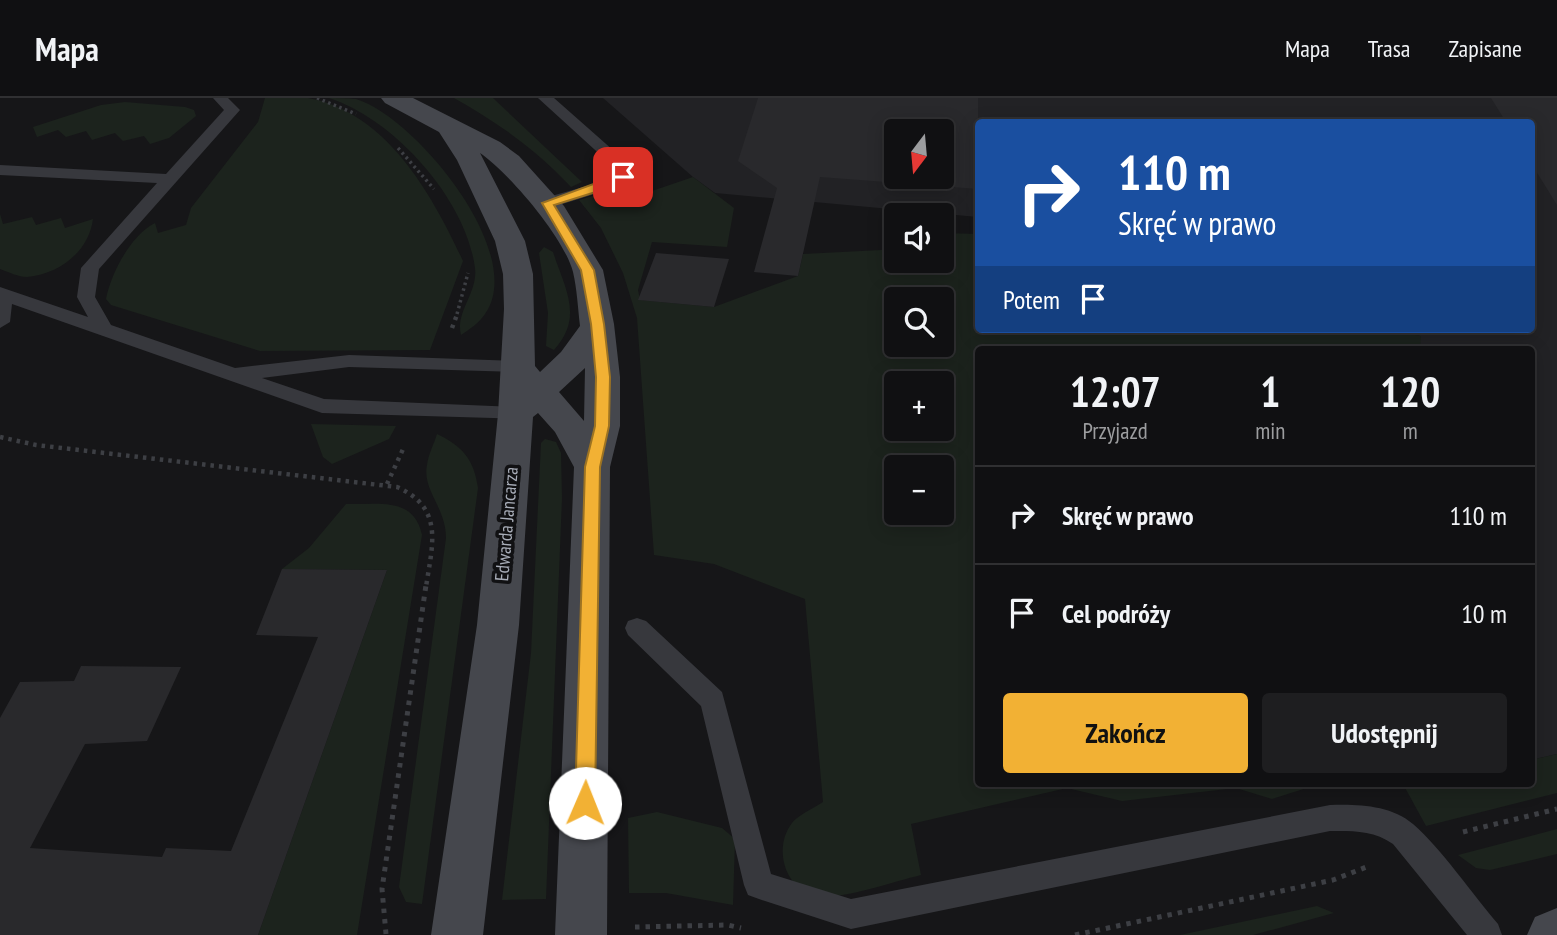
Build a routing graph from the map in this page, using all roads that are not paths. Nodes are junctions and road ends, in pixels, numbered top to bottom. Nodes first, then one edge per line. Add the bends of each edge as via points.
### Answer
1 (220, 98) edge
2 (394, 98) edge
3 (545, 98) edge
4 (450, 128) junction
5 (0, 170) edge
6 (169, 179) junction
7 (547, 203) junction
8 (2, 294) edge
9 (0, 322) edge
10 (598, 324) junction
11 (103, 328) junction
12 (516, 368) junction
13 (232, 374) junction
14 (528, 404) junction
15 (592, 467) junction
16 (637, 628) dead end
17 (582, 933) edge
18 (457, 935) edge
19 (1487, 935) edge

1 - 6 lane via 232,110
2 - 4 street, Edwarda Jancarza
3 - 7 lane via 625,169 614,183
4 - 7 street, Edwarda Jancarza via 491,148
4 - 12 street, Edwarda Jancarza via 471,160 510,241 520,309
5 - 6 lane
6 - 11 lane via 90,268 86,297
7 - 10 street, Edwarda Jancarza via 588,270
8 - 9 lane
8 - 11 lane
10 - 14 street via 573,360
10 - 15 street, Edwarda Jancarza via 602,426
11 - 13 lane
12 - 13 lane via 349,361
12 - 14 street, Edwarda Jancarza
13 - 14 lane via 322,406 421,410
14 - 15 street via 569,425
14 - 18 street, Edwarda Jancarza
15 - 17 street, Edwarda Jancarza
16 - 19 lane via 712,700 759,885 851,914 1329,818 1361,817 1386,822 1414,848

